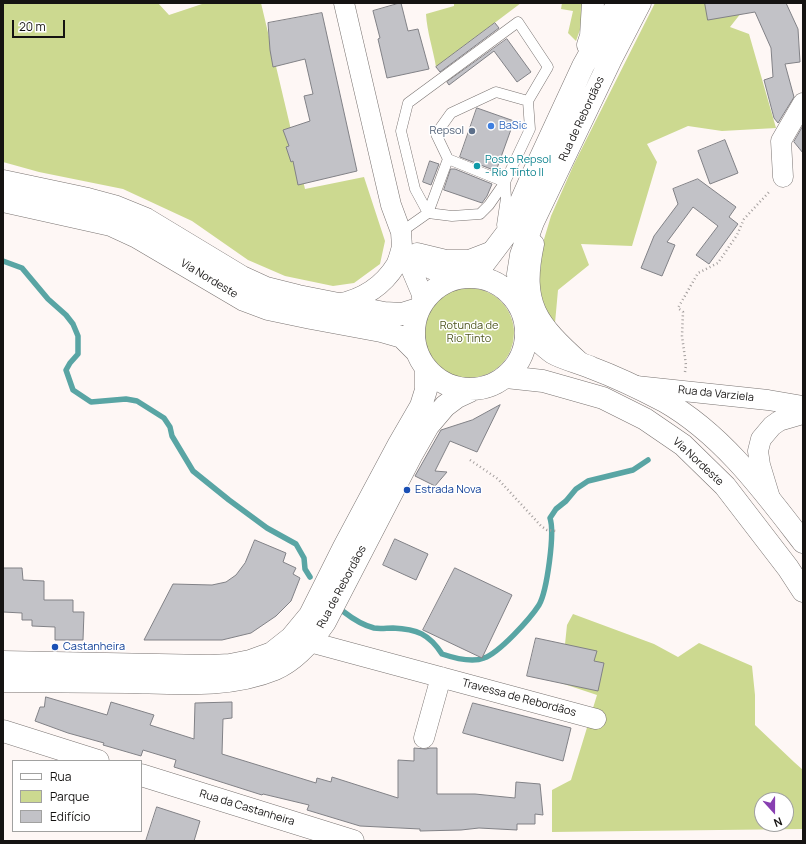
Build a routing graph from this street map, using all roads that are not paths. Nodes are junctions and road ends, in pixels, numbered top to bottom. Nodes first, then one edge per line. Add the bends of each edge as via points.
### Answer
1 (344, 3) edge
2 (593, 3) edge
3 (618, 3) edge
4 (640, 3) edge
5 (584, 66) junction
6 (528, 101) junction
7 (803, 103) edge
8 (448, 159) junction
9 (783, 177) road end
10 (3, 181) edge
11 (505, 182) junction
12 (3, 202) edge
13 (543, 202) junction
14 (428, 213) junction
15 (407, 244) junction
16 (499, 245) junction
17 (463, 278) junction
18 (338, 304) junction
19 (421, 305) junction
20 (524, 319) junction
21 (416, 350) junction
22 (581, 363) junction
23 (426, 370) junction
24 (506, 378) junction
25 (630, 385) junction
26 (470, 391) junction
27 (803, 406) edge
28 (803, 414) edge
29 (770, 498) junction
30 (803, 542) edge
31 (803, 591) edge
32 (310, 642) junction
33 (441, 677) junction
34 (5, 678) edge
35 (596, 719) dead end
36 (3, 731) edge
37 (424, 738) dead end
38 (95, 760) edge
39 (142, 775) edge
40 (353, 841) edge

1 - 15 street via 391,205
2 - 5 main road, Rua de Rebordãos via 591,36
3 - 5 main road, Rua de Rebordãos
4 - 13 main road, Rua de Rebordãos
5 - 16 main road, Rua de Rebordãos via 510,227
6 - 8 lane via 496,92 451,113 436,134
6 - 11 lane via 530,129
6 - 14 lane via 548,67 518,22 408,103 401,131 415,189
7 - 9 street via 781,141
8 - 11 lane
8 - 14 lane
10 - 18 main road, Via Nordeste via 114,206 146,219 242,277 266,288
11 - 14 lane via 489,206 480,214 452,216
11 - 16 lane via 506,198
12 - 21 main road, Via Nordeste via 111,225 137,237 244,300 268,309 402,337
13 - 20 main road, Rua de Rebordãos via 533,222 518,274
13 - 22 street via 530,266 532,299 538,317 548,331
14 - 15 lane
15 - 16 street via 446,260 468,260
15 - 17 street via 425,266
15 - 18 street via 381,283 364,296
15 - 19 street
16 - 17 main road, Rua de Rebordãos via 482,266
17 - 19 main road via 437,287
17 - 20 main road via 495,283 506,290
18 - 19 main road, Via Nordeste via 402,314
19 - 21 main road via 413,329
20 - 22 main road via 553,353
20 - 24 main road via 526,340 520,360
21 - 23 main road
22 - 25 main road
23 - 26 main road via 443,384
23 - 34 main road, Rua de Rebordãos via 426,390 421,406 310,615 291,638 272,653 230,665
24 - 26 main road via 486,388
24 - 31 main road, Via Nordeste via 542,381 603,398 645,419 684,445 725,486
25 - 27 street, Rua da Varziela
25 - 29 main road via 663,401 700,425
26 - 32 main road, Rua de Rebordãos via 445,406 428,426 325,622
28 - 29 street via 779,421 761,439 758,451 760,465
29 - 30 main road
32 - 33 street, Travessa de Rebordãos
32 - 34 main road, Rua de Rebordãos via 294,657 276,668 251,678 222,682
33 - 35 street, Travessa de Rebordãos
33 - 37 street
36 - 38 main road
39 - 40 main road, Rua da Castanheira

